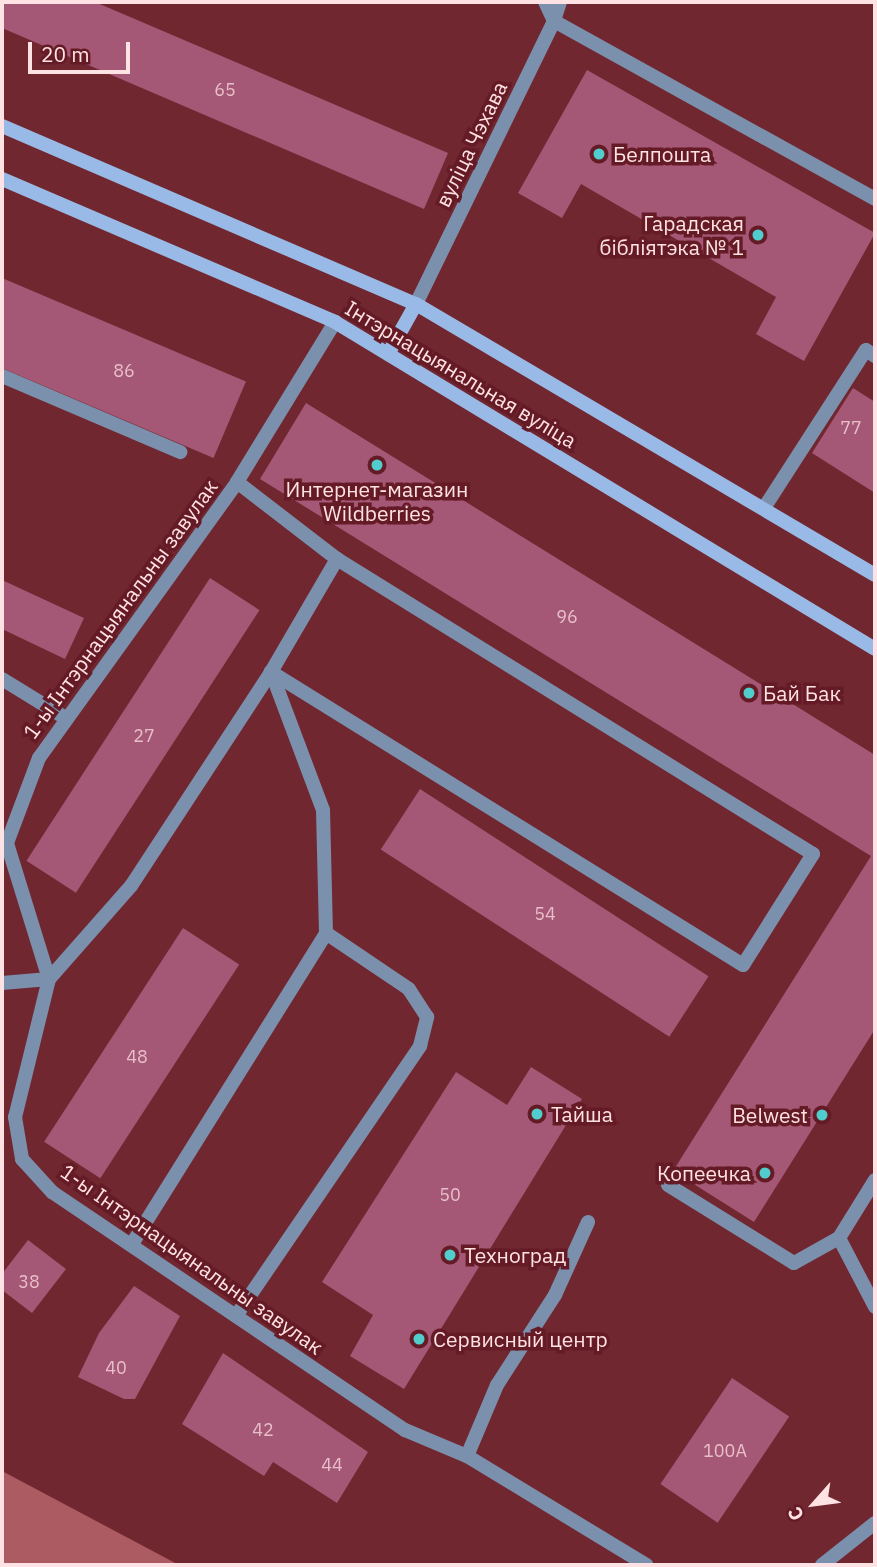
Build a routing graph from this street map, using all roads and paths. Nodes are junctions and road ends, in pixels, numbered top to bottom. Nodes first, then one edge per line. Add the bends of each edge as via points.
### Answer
1 (545, 2) edge
2 (560, 2) edge
3 (554, 21) junction
4 (2, 125) edge
5 (2, 180) edge
6 (875, 199) edge
7 (416, 304) junction
8 (335, 322) junction
9 (388, 354) junction
10 (875, 356) edge
11 (2, 376) edge
12 (180, 452) dead end
13 (237, 481) junction
14 (764, 508) junction
15 (337, 559) junction
16 (875, 575) edge
17 (875, 649) edge
18 (271, 672) junction
19 (2, 679) edge
20 (67, 719) junction
21 (326, 933) junction
22 (49, 979) junction
23 (2, 983) edge
24 (875, 1180) edge
25 (668, 1185) dead end
26 (588, 1222) dead end
27 (839, 1238) junction
28 (132, 1244) junction
29 (875, 1307) edge
30 (236, 1316) junction
31 (467, 1456) junction
32 (875, 1522) edge
33 (646, 1565) edge
34 (822, 1565) edge

1 - 3 street
2 - 3 street, вуліца Чэхава
3 - 6 street
3 - 7 street, вуліца Чэхава
4 - 7 main road, Інтэрнацыянальная вуліца
5 - 8 main road, Інтэрнацыянальная вуліца
7 - 9 main road
7 - 14 main road, Інтэрнацыянальная вуліца
8 - 9 main road, Інтэрнацыянальная вуліца
8 - 13 street, 1-ы Інтэрнацыянальны завулак
9 - 17 main road, Інтэрнацыянальная вуліца
10 - 14 street via 866,350
11 - 12 street
13 - 15 street
13 - 20 street, 1-ы Інтэрнацыянальны завулак
14 - 16 main road, Інтэрнацыянальная вуліца
15 - 18 street
15 - 18 street via 813,855 743,965
18 - 21 street via 323,810
18 - 22 street via 131,886
19 - 20 street
20 - 22 street, 1-ы Інтэрнацыянальны завулак via 39,758 7,843
21 - 28 street
21 - 30 street via 409,989 427,1017 421,1046
22 - 23 street
22 - 28 street, 1-ы Інтэрнацыянальны завулак via 15,1117 22,1159 52,1192
24 - 27 street
25 - 27 street via 794,1262
26 - 31 street via 555,1296 496,1385
27 - 29 street
28 - 30 street, 1-ы Інтэрнацыянальны завулак
30 - 31 street, 1-ы Інтэрнацыянальны завулак via 405,1430
31 - 33 street, 1-ы Інтэрнацыянальны завулак
32 - 34 street

